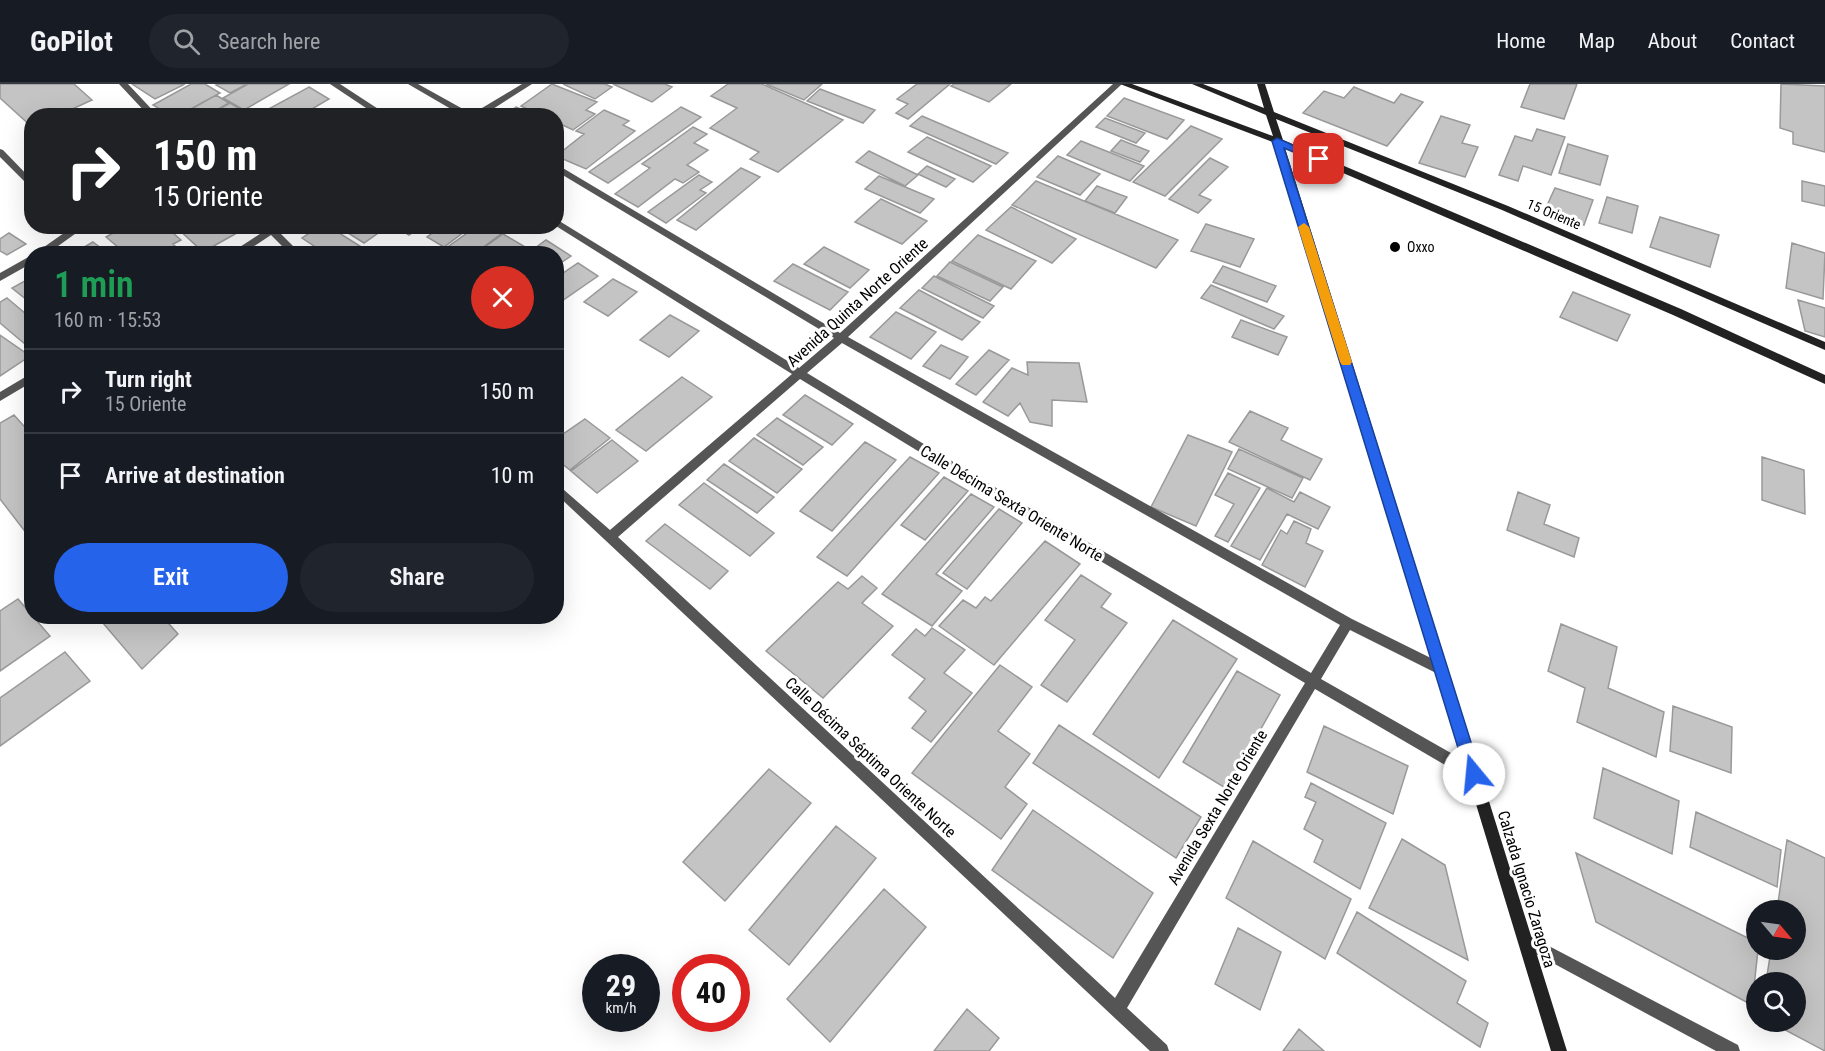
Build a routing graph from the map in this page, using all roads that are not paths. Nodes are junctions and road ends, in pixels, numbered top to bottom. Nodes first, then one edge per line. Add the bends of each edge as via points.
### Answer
1 (123, 84) edge
2 (334, 84) edge
3 (412, 84) edge
4 (528, 84) edge
5 (1118, 84) edge
6 (1124, 84) edge
7 (1197, 84) edge
8 (1261, 84) edge
9 (146, 108) edge
10 (372, 108) edge
11 (456, 108) edge
12 (488, 108) edge
13 (1270, 113) junction
14 (1277, 141) junction
15 (0, 152) edge
16 (564, 172) edge
17 (24, 178) edge
18 (564, 227) edge
19 (67, 234) edge
20 (264, 234) edge
21 (278, 234) edge
22 (50, 246) edge
23 (246, 246) edge
24 (289, 246) edge
25 (24, 263) edge
26 (0, 278) edge
27 (841, 338) junction
28 (1825, 346) edge
29 (799, 375) junction
30 (1825, 380) edge
31 (24, 383) edge
32 (0, 396) edge
33 (564, 495) edge
34 (611, 536) junction
35 (1348, 623) junction
36 (1442, 670) junction
37 (1312, 682) junction
38 (1474, 774) junction
39 (1526, 941) junction
40 (1117, 1010) junction
41 (1161, 1051) edge
42 (1559, 1051) edge
43 (1732, 1051) edge

1 - 9 street
2 - 10 street
3 - 11 street
4 - 12 street
5 - 27 street, Avenida Quinta Norte Oriente
6 - 14 main road
7 - 13 main road, 15 Oriente
8 - 13 main road, Calzada Ignacio Zaragoza
13 - 14 main road, Calzada Ignacio Zaragoza
13 - 28 main road, 15 Oriente via 1505,208
14 - 30 main road via 1677,312
14 - 36 main road, Calzada Ignacio Zaragoza
15 - 17 street
16 - 27 street
18 - 29 street, Calle Décima Sexta Oriente Norte
19 - 22 street
20 - 23 street
21 - 24 street
25 - 26 street
27 - 29 street, Avenida Quinta Norte Oriente
27 - 35 street
29 - 34 street, Avenida Quinta Norte Oriente
29 - 37 street, Calle Décima Sexta Oriente Norte
31 - 32 street
33 - 34 street, Calle Décima Séptima Oriente Norte
34 - 40 street, Calle Décima Séptima Oriente Norte
35 - 36 street
35 - 37 street, Avenida Sexta Norte Oriente
36 - 38 main road, Calzada Ignacio Zaragoza
37 - 38 street, Calle Décima Sexta Oriente Norte
37 - 40 street, Avenida Sexta Norte Oriente
38 - 39 main road, Calzada Ignacio Zaragoza
39 - 42 main road, Calzada Ignacio Zaragoza
39 - 43 street
40 - 41 street, Calle Décima Séptima Oriente Norte

